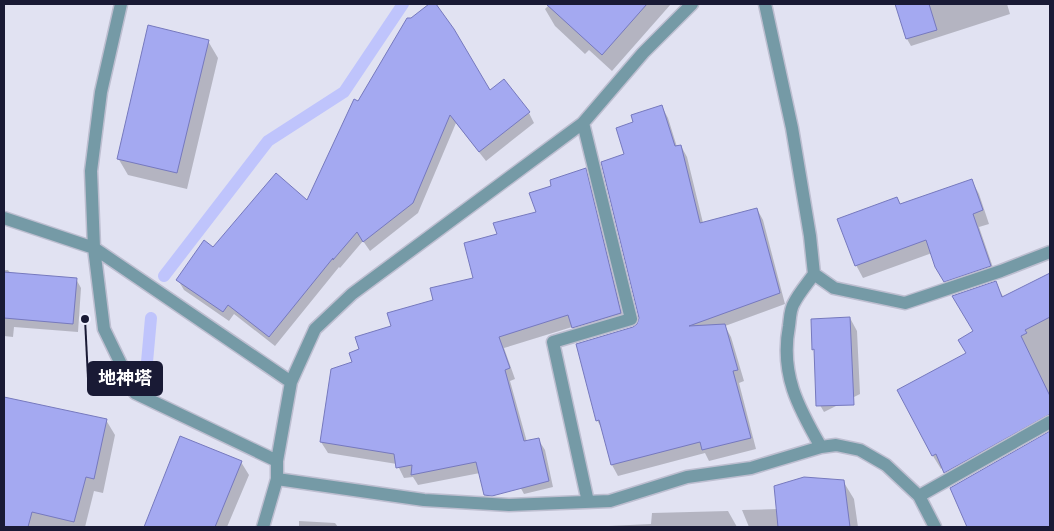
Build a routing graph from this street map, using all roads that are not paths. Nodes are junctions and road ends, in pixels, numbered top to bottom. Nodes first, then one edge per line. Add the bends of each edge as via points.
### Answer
1 (121, 4) edge
2 (692, 4) edge
3 (765, 4) edge
4 (583, 123) junction
5 (4, 218) edge
6 (94, 248) junction
7 (1050, 252) edge
8 (814, 274) junction
9 (291, 382) junction
10 (1050, 422) edge
11 (821, 447) junction
12 (277, 461) junction
13 (277, 479) junction
14 (918, 496) junction
15 (588, 502) junction
16 (263, 527) edge
17 (935, 527) edge

1 - 6 street via 101,92 91,171
2 - 4 street via 643,53
3 - 8 street via 792,128
4 - 9 street via 352,294 315,329
4 - 15 street via 630,319 553,342
5 - 6 street
6 - 9 street
6 - 12 street via 104,329 135,393
7 - 8 street via 906,303 834,288
8 - 11 street via 793,304 787,338 787,365 792,391
9 - 12 street
10 - 14 street
11 - 14 street via 836,445 860,450 886,465
11 - 15 street via 751,468 687,477 610,501
12 - 13 street
13 - 15 street via 424,500 509,505
13 - 16 street
14 - 17 street

